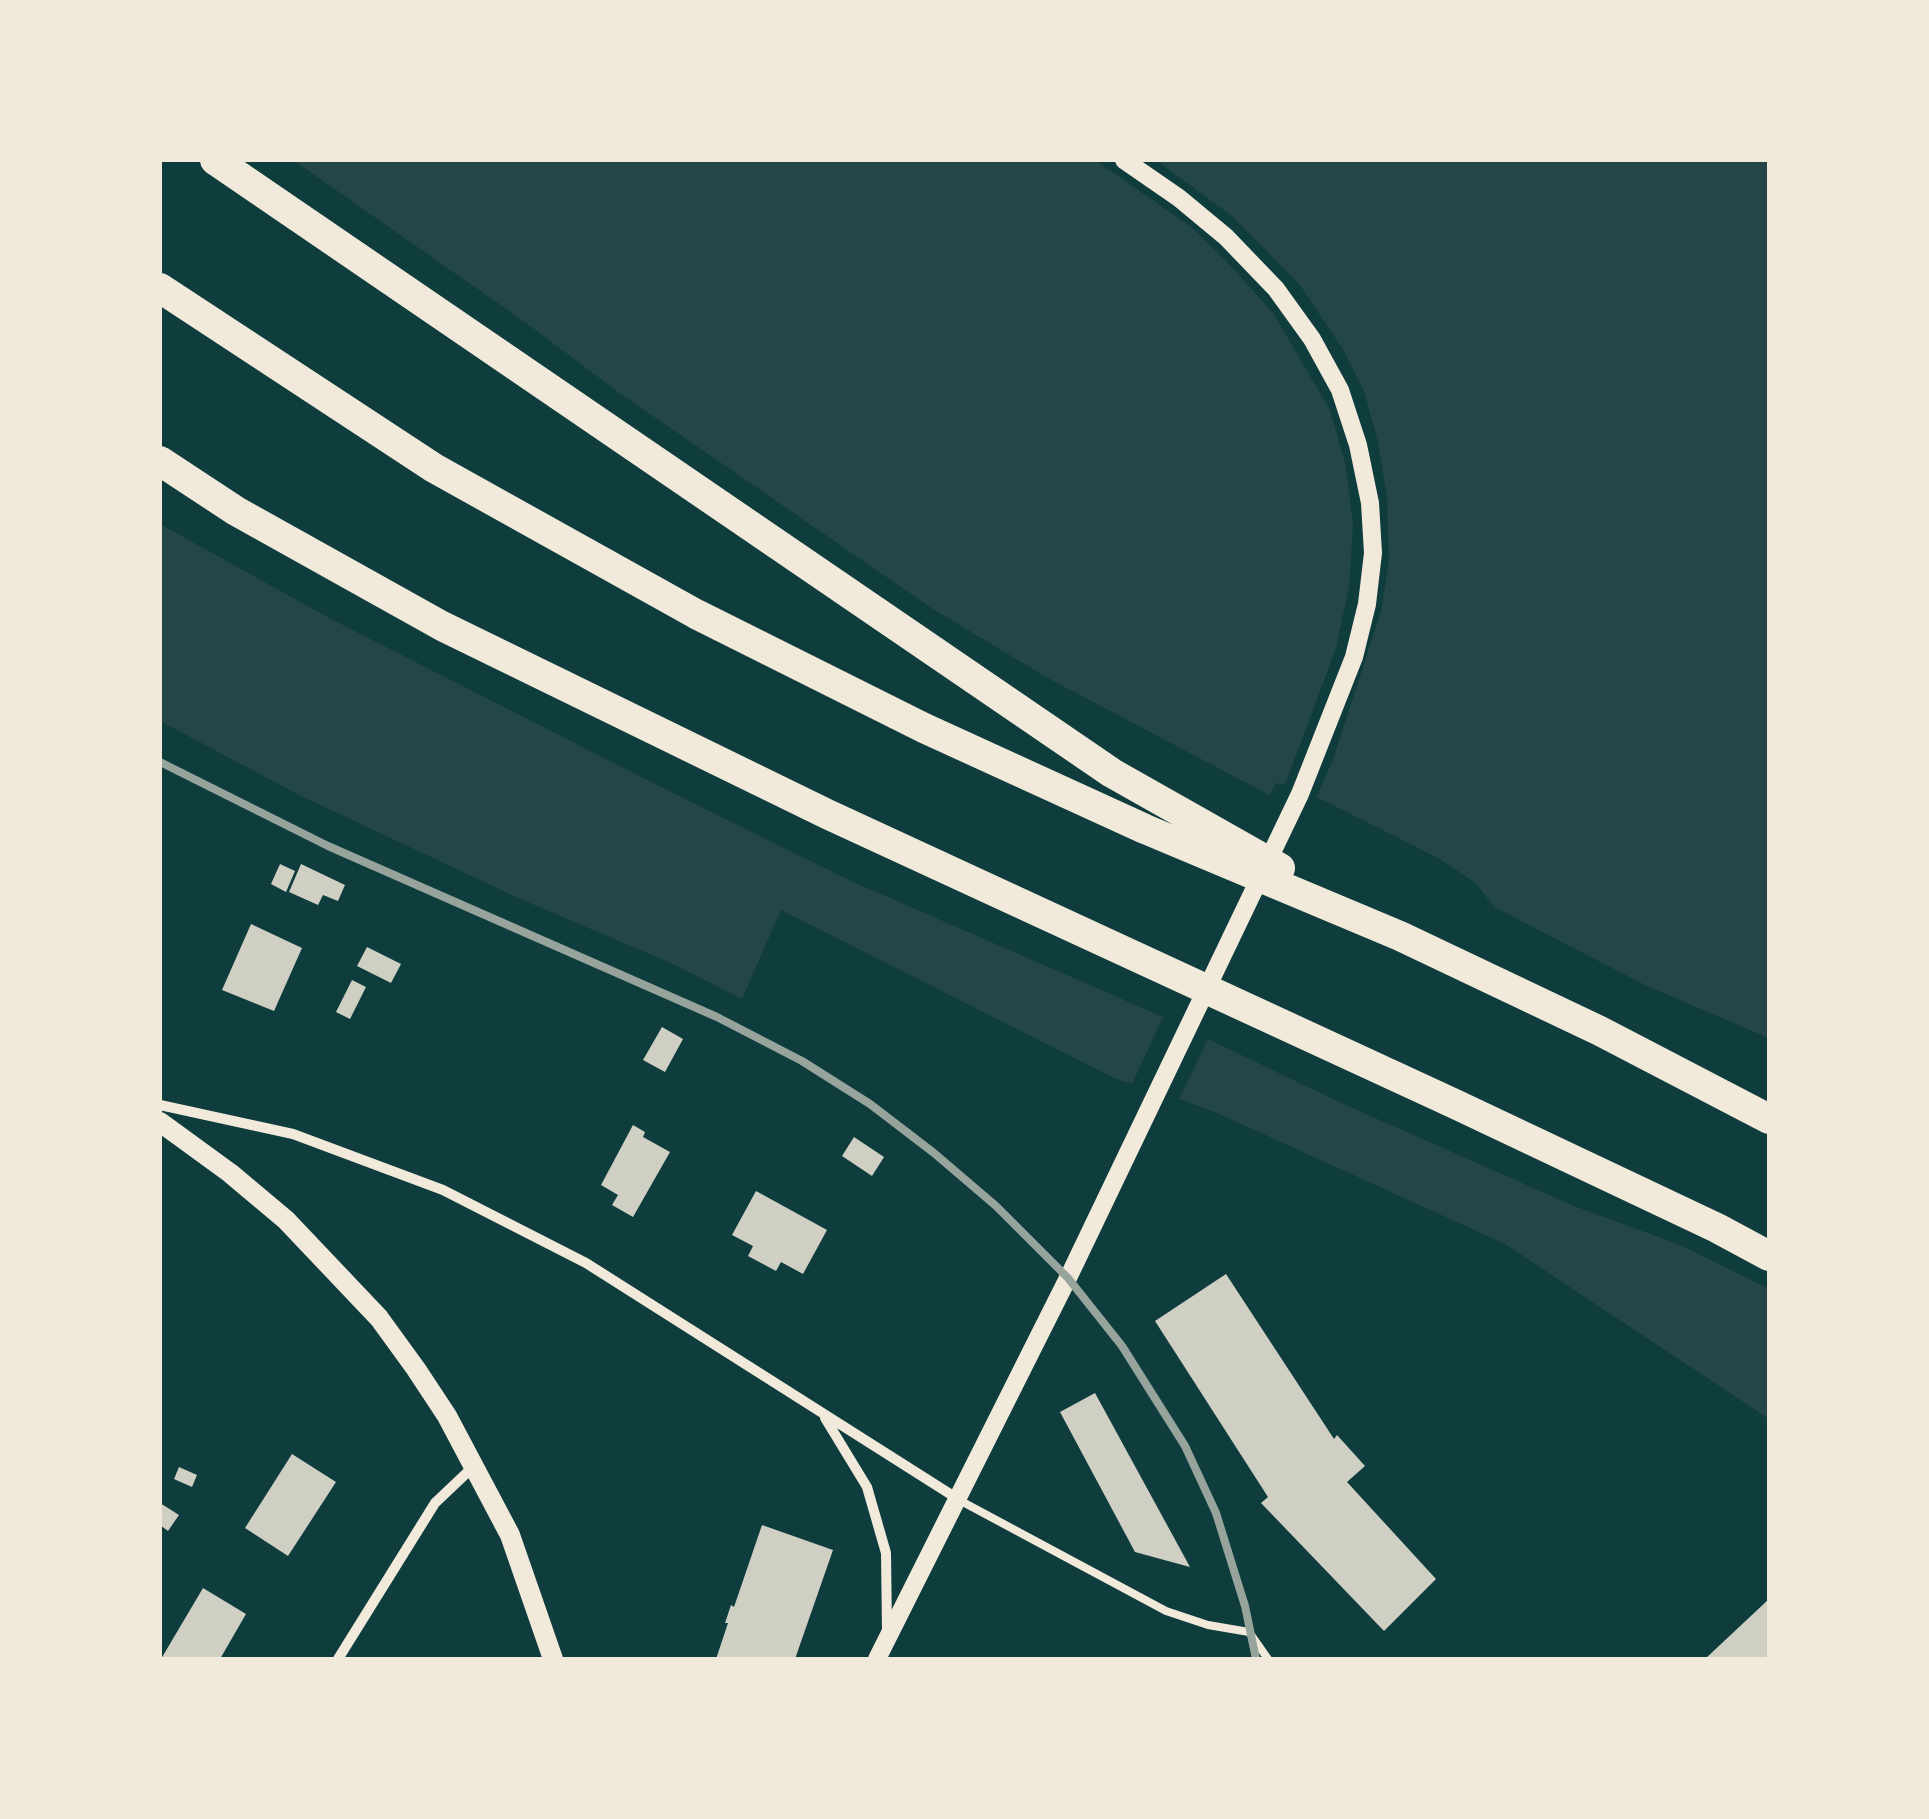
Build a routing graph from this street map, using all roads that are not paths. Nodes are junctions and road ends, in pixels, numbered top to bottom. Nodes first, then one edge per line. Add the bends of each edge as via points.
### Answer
1 (215, 160) edge
2 (1124, 160) edge
3 (160, 288) edge
4 (160, 461) edge
5 (1400, 936) junction
6 (160, 1105) edge
7 (1769, 1119) edge
8 (160, 1122) edge
9 (1769, 1256) edge
10 (822, 1412) junction
11 (474, 1466) junction
12 (959, 1500) junction
13 (888, 1639) junction
14 (338, 1659) edge
15 (553, 1659) edge
16 (878, 1659) edge
17 (1268, 1659) edge

1 - 5 highway via 1112,773
2 - 12 street via 1226,237 1312,339 1340,390 1358,446 1373,553 1354,657 1300,794
3 - 5 highway via 434,468 696,614 924,728
4 - 9 highway via 442,626
5 - 7 highway
6 - 10 street via 293,1134 444,1190 586,1263
8 - 11 main road via 272,1208 338,1272 416,1369
10 - 12 street
10 - 13 street via 866,1488 886,1553
11 - 14 street via 435,1502
11 - 15 main road via 510,1535
12 - 13 street
12 - 17 lane via 1166,1611 1250,1632
13 - 16 street

